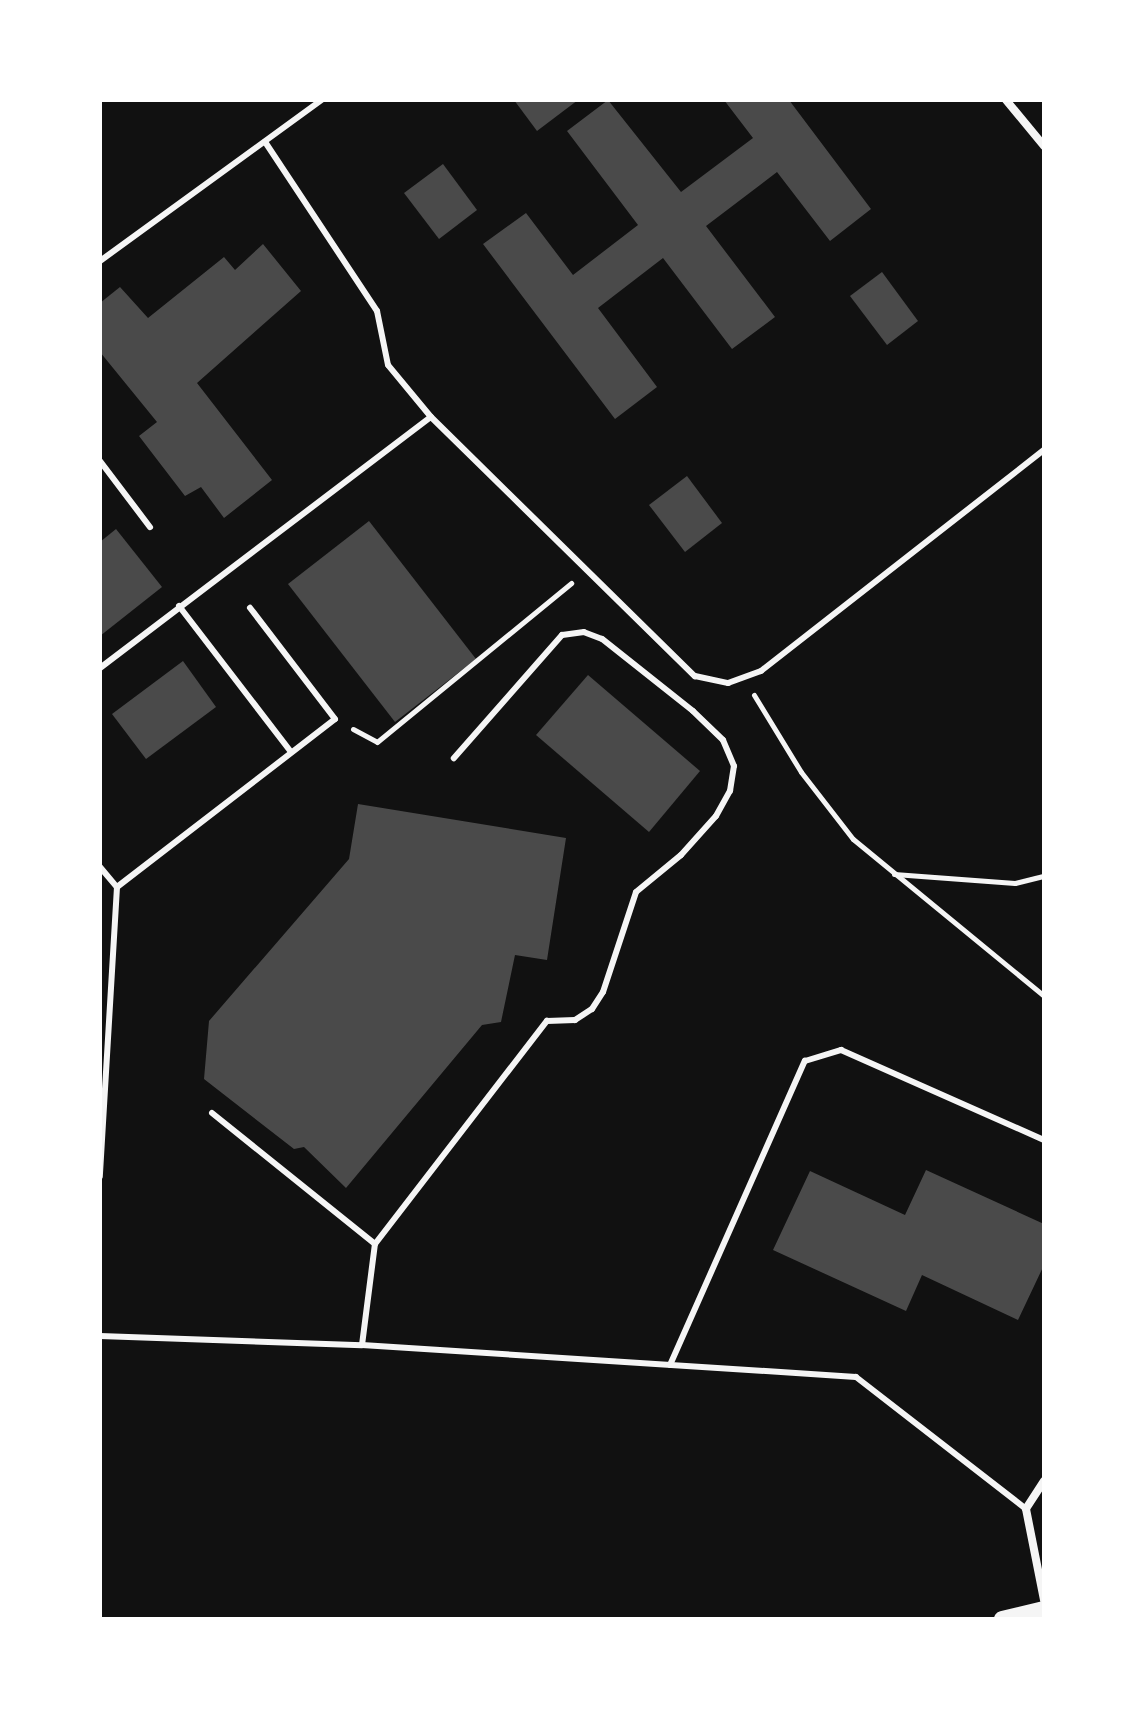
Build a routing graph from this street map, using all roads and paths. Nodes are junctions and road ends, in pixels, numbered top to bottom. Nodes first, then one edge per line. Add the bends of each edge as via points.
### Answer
1 (322, 100) edge
2 (1006, 100) edge
3 (265, 142) junction
4 (1044, 146) edge
5 (100, 261) edge
6 (431, 417) junction
7 (1044, 450) edge
8 (100, 461) edge
9 (150, 527) dead end
10 (587, 570) junction
11 (179, 606) junction
12 (250, 608) dead end
13 (100, 668) edge
14 (743, 677) junction
15 (335, 719) junction
16 (291, 752) junction
17 (454, 758) dead end
18 (100, 867) edge
19 (894, 874) junction
20 (1044, 876) edge
21 (117, 887) junction
22 (1044, 996) edge
23 (212, 1113) dead end
24 (1044, 1140) edge
25 (100, 1177) edge
26 (375, 1244) junction
27 (100, 1336) edge
28 (362, 1345) junction
29 (670, 1365) junction
30 (1044, 1481) edge
31 (1026, 1509) junction
32 (1044, 1600) edge
33 (1044, 1609) edge
34 (1002, 1619) edge

1 - 3 lane
2 - 4 street
3 - 5 lane
3 - 6 lane via 377,311 388,365
6 - 10 lane
6 - 11 lane
7 - 14 lane via 761,671
8 - 9 lane
10 - 14 lane via 695,676 728,683
10 - 15 path via 377,742
11 - 13 lane
11 - 16 lane
12 - 15 lane
14 - 19 path via 801,772 853,839
15 - 16 lane
16 - 21 lane
17 - 26 lane via 562,635 584,632 602,639 693,711 723,740 734,766 730,791 716,816 681,855 636,892 607,967 603,992 592,1009 575,1020 547,1021
18 - 21 lane
19 - 20 path via 1015,883
19 - 22 path
21 - 25 lane
23 - 26 lane
24 - 29 lane via 841,1050 805,1061
26 - 28 lane
27 - 28 lane
28 - 29 lane
29 - 31 lane via 856,1377
30 - 31 street
31 - 32 street
33 - 34 main road

